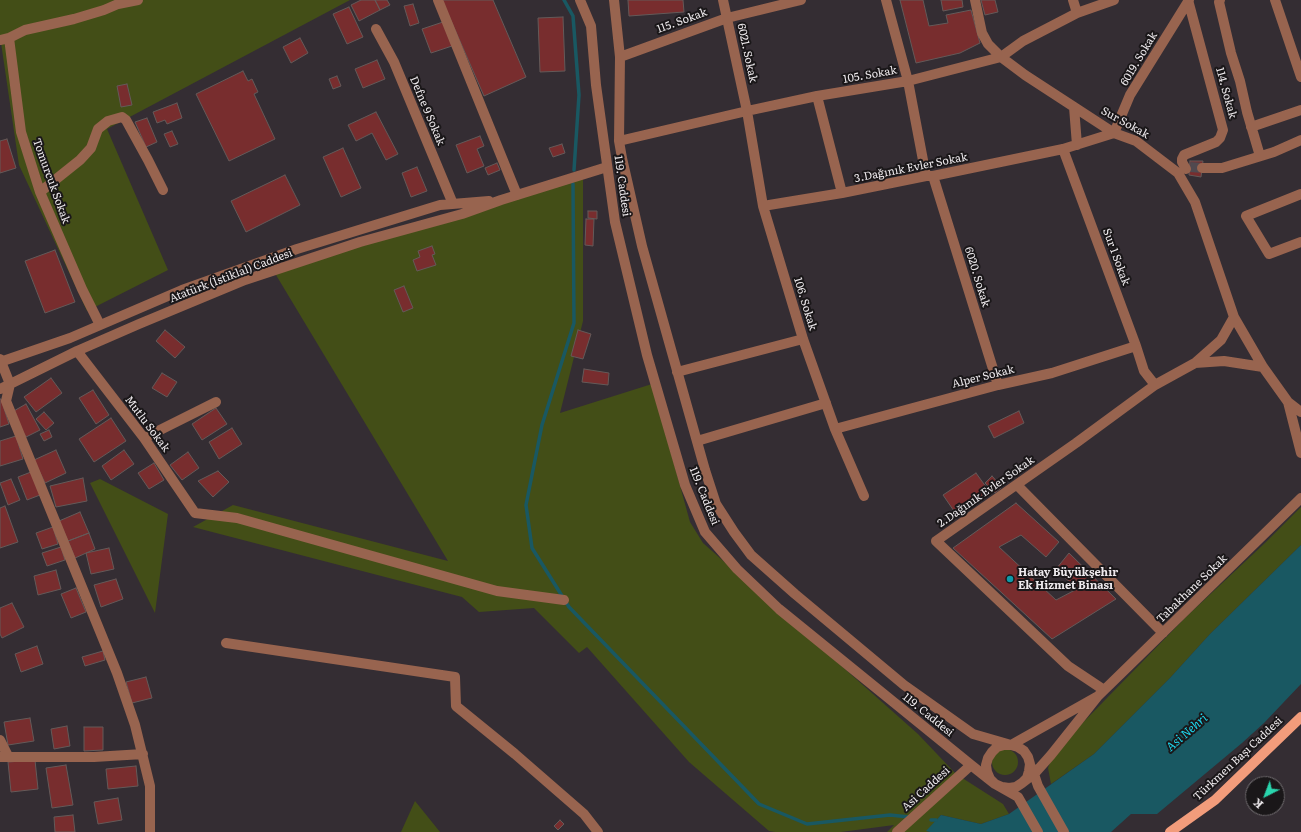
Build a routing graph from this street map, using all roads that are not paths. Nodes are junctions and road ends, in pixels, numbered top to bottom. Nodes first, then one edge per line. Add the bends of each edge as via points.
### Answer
1 (138, 0) edge
2 (438, 0) edge
3 (580, 0) edge
4 (588, 0) edge
5 (614, 0) edge
6 (723, 0) edge
7 (801, 0) edge
8 (886, 0) edge
9 (975, 0) edge
10 (1073, 0) edge
11 (1114, 0) edge
12 (1188, 0) edge
13 (1220, 0) edge
14 (1275, 0) edge
15 (1077, 14) junction
16 (727, 18) junction
17 (591, 26) junction
18 (376, 29) dead end
19 (4, 39) edge
20 (620, 56) junction
21 (1002, 56) junction
22 (1301, 77) edge
23 (908, 81) junction
24 (817, 96) junction
25 (1074, 107) junction
26 (1301, 110) edge
27 (747, 111) junction
28 (1251, 126) junction
29 (1114, 133) junction
30 (1301, 140) edge
31 (619, 142) junction
32 (1077, 145) junction
33 (1063, 149) junction
34 (1260, 156) junction
35 (607, 167) junction
36 (1202, 168) tunnel mouth
37 (1184, 170) junction
38 (930, 176) junction
39 (163, 190) dead end
40 (40, 192) junction
41 (842, 193) junction
42 (1301, 194) edge
43 (517, 195) junction
44 (501, 200) junction
45 (453, 204) junction
46 (763, 206) junction
47 (1301, 242) edge
48 (1234, 317) junction
49 (100, 325) junction
50 (802, 339) junction
51 (1136, 346) junction
52 (77, 351) junction
53 (0, 360) edge
54 (1195, 363) junction
55 (1263, 367) junction
56 (677, 372) junction
57 (10, 384) junction
58 (998, 385) junction
59 (1155, 385) junction
60 (0, 388) edge
61 (3, 399) edge
62 (216, 402) dead end
63 (1288, 402) junction
64 (826, 403) junction
65 (1301, 412) edge
66 (835, 429) junction
67 (144, 438) junction
68 (697, 441) junction
69 (1301, 453) edge
70 (1017, 485) junction
71 (864, 496) dead end
72 (1301, 498) edge
73 (564, 600) dead end
74 (1163, 633) junction
75 (226, 643) dead end
76 (1101, 693) junction
77 (1301, 717) edge
78 (0, 740) edge
79 (1011, 745) junction
80 (143, 754) junction
81 (4, 756) edge
82 (1028, 757) junction
83 (971, 765) junction
84 (1035, 773) junction
85 (1022, 783) junction
86 (995, 784) junction
87 (1215, 800) junction
88 (1185, 821) junction
89 (150, 832) edge
90 (598, 832) edge
91 (897, 832) edge
92 (1038, 832) edge
93 (1064, 832) edge
94 (1165, 832) edge
95 (1170, 832) edge
96 (1181, 832) edge

1 - 19 street via 25,30
2 - 43 street
3 - 17 street, 119. Caddesi
4 - 17 street, 119. Caddesi
5 - 20 street, 119. Caddesi
6 - 16 street, 6021. Sokak
7 - 16 street, 115. Sokak
8 - 23 street, 6020. Sokak
9 - 21 street, Sur Sokak via 982,33 988,44
10 - 15 street
11 - 15 street, 105. Sokak
12 - 29 street, 6019. Sokak via 1130,95
12 - 37 street, 114. Sokak via 1223,130 1216,142 1184,155
13 - 28 street
14 - 22 street
15 - 21 street, 105. Sokak via 1024,41
16 - 20 street, 115. Sokak
16 - 27 street, 6021. Sokak
17 - 35 street, 119. Caddesi
18 - 45 street, Defne 9 Sokak via 394,62
19 - 40 street, Tomurcuk Sokak via 20,132
20 - 31 street, 119. Caddesi
21 - 23 street, 105. Sokak
21 - 25 street, Sur Sokak via 1025,75
23 - 24 street, 105. Sokak
23 - 38 street, 6020. Sokak
24 - 27 street, 105. Sokak
24 - 41 street
25 - 29 street, Sur Sokak
25 - 32 street
26 - 28 street
27 - 31 street, 105. Sokak
27 - 46 street, 106. Sokak
28 - 34 street
29 - 32 street
29 - 37 street, Sur Sokak via 1136,141
30 - 34 street
31 - 56 street, 119. Caddesi via 642,246
32 - 33 street
33 - 38 street, 3.Dağınık Evler Sokak
33 - 51 street, Sur 1 Sokak
34 - 36 street via 1222,168
35 - 43 street, Atatürk (İstiklal) Caddesi
35 - 83 street, 119. Caddesi via 615,222 647,355 685,485 705,532 737,569 779,609
37 - 48 street, Sur Sokak
38 - 41 street, 3.Dağınık Evler Sokak
38 - 58 street, 6020. Sokak
39 - 40 street via 126,120 122,117 108,121 98,129 91,148 80,160
40 - 49 street, Tomurcuk Sokak via 84,295
41 - 46 street, 3.Dağınık Evler Sokak
42 - 47 street via 1246,216 1269,254
43 - 44 street, Atatürk (İstiklal) Caddesi
44 - 45 street, Atatürk (İstiklal) Caddesi
44 - 52 street, Atatürk (İstiklal) Caddesi via 462,214 360,242 246,280
45 - 49 street, Atatürk (İstiklal) Caddesi via 440,205 297,249 182,290
46 - 50 street, 106. Sokak
48 - 54 street, 2.Dağınık Evler Sokak via 1222,340
48 - 55 street, Sur Sokak
49 - 53 street, Atatürk (İstiklal) Caddesi via 70,338
50 - 56 street
50 - 64 street, 106. Sokak
51 - 58 street, Alper Sokak via 1052,373
51 - 59 street, Sur 1 Sokak via 1144,371
52 - 57 street, Atatürk (İstiklal) Caddesi
52 - 67 street, Mutlu Sokak
53 - 57 street
54 - 55 street, 2.Dağınık Evler Sokak via 1224,361
54 - 59 street, 2.Dağınık Evler Sokak
55 - 63 street, Sur Sokak
56 - 68 street, 119. Caddesi
57 - 60 street, Atatürk (İstiklal) Caddesi
57 - 61 street
58 - 66 street, Alper Sokak
59 - 70 street, 2.Dağınık Evler Sokak
61 - 80 street via 117,673
62 - 67 street
63 - 65 street, Sur Sokak
63 - 69 street, Sur Sokak
64 - 66 street, 106. Sokak
64 - 68 street
66 - 71 street, 106. Sokak
67 - 73 street, Mutlu Sokak via 195,513 237,518 497,591
68 - 79 street, 119. Caddesi via 716,504 751,555 904,685 974,734
70 - 74 street
70 - 76 street, 2.Dağınık Evler Sokak via 936,541 1068,666
72 - 74 street, Tabakhane Sokak
74 - 76 street, Tabakhane Sokak
75 - 90 street via 455,677 456,706 584,814
76 - 79 street
76 - 84 street
77 - 87 main road, Türkmen Başı Caddesi
78 - 81 street
79 - 82 street via 1024,751
79 - 86 street via 997,747 988,758 987,772
80 - 81 street via 94,757
80 - 89 street via 150,786
82 - 84 street
82 - 85 street via 1029,771
83 - 86 street, 119. Caddesi
83 - 91 street, Asi Caddesi
84 - 85 street
84 - 93 street via 1038,786
85 - 86 street via 1009,788
86 - 92 street, 119. Caddesi via 1018,797
87 - 88 main road, Türkmen Başı Caddesi
87 - 96 main road
88 - 94 main road
88 - 95 main road, Türkmen Başı Caddesi

